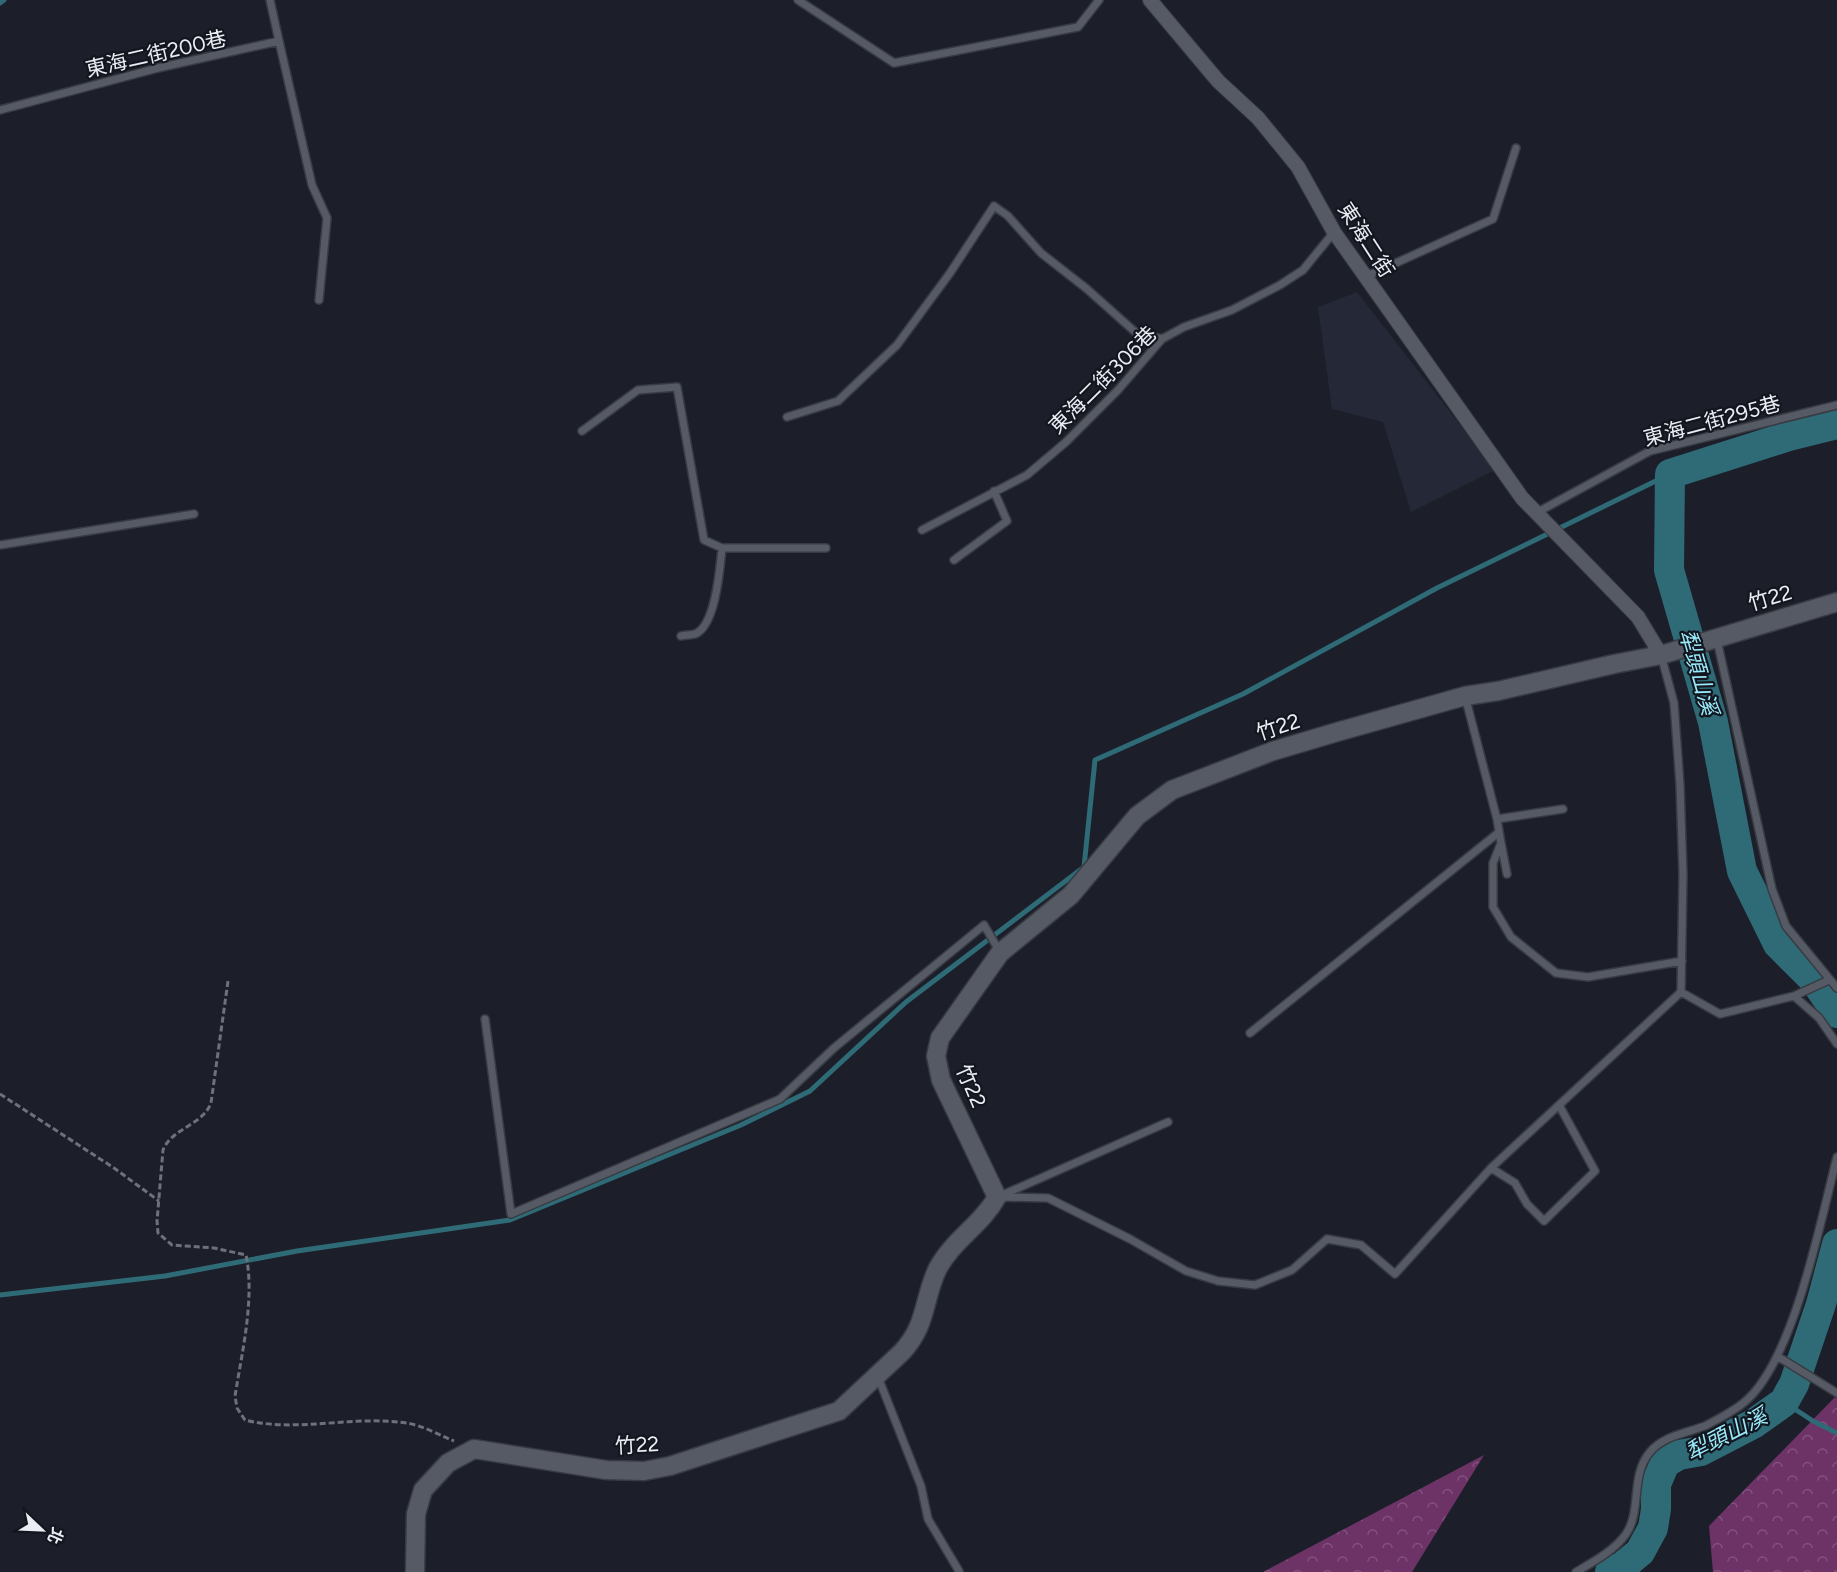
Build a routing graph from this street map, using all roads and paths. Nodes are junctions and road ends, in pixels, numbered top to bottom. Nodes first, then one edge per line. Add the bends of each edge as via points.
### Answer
1 (270, 0) edge
2 (798, 0) edge
3 (1099, 0) edge
4 (1150, 0) edge
5 (279, 41) junction
6 (0, 110) edge
7 (1516, 148) dead end
8 (1334, 232) junction
9 (1365, 277) junction
10 (319, 300) dead end
11 (1162, 339) junction
12 (1837, 405) edge
13 (788, 417) dead end
14 (582, 432) dead end
15 (994, 491) junction
16 (1536, 513) junction
17 (194, 514) dead end
18 (922, 530) dead end
19 (0, 545) edge
20 (722, 548) junction
21 (826, 548) dead end
22 (954, 560) dead end
23 (1837, 602) edge
24 (681, 636) dead end
25 (1716, 637) junction
26 (1661, 655) junction
27 (1465, 696) junction
28 (1563, 809) dead end
29 (1497, 819) junction
30 (1498, 833) junction
31 (1501, 843) junction
32 (1507, 874) dead end
33 (1000, 952) junction
34 (1682, 961) junction
35 (1829, 980) junction
36 (228, 981) dead end
37 (1837, 988) edge
38 (1681, 992) junction
39 (1794, 996) junction
40 (485, 1019) dead end
41 (1250, 1034) dead end
42 (1837, 1044) edge
43 (0, 1094) edge
44 (1559, 1105) junction
45 (1167, 1122) dead end
46 (1837, 1157) edge
47 (1491, 1168) junction
48 (997, 1197) junction
49 (159, 1202) junction
50 (1778, 1356) junction
51 (877, 1375) junction
52 (1837, 1393) edge
53 (474, 1449) junction
54 (958, 1571) edge
55 (415, 1572) edge
56 (1576, 1572) edge

1 - 5 lane
2 - 3 lane via 894,63 1078,27
4 - 8 street, 東海二街 via 1298,167
5 - 6 lane, 東海二街200巷
5 - 10 lane via 312,185 327,218
7 - 9 lane via 1493,219
8 - 9 street, 東海二街
8 - 11 lane, 東海二街306巷 via 1303,270 1280,285
9 - 16 street, 東海二街
11 - 13 lane via 1134,332 1041,253 994,206 897,345 838,401
11 - 15 lane, 東海二街306巷 via 1066,442 1027,475
12 - 16 lane, 東海二街295巷 via 1650,451
14 - 20 lane via 638,390 677,387 704,540
15 - 18 lane, 東海二街306巷
15 - 22 lane via 1007,521
16 - 26 street, 東海二街 via 1638,616
17 - 19 lane
20 - 21 lane
20 - 24 lane via 717,592 705,625 696,634
23 - 25 street, 竹22 / 竹22
25 - 26 street, 竹22
25 - 35 lane via 1772,889 1786,926
26 - 27 street, 竹22 / 竹22
26 - 34 lane via 1674,702 1679,773
27 - 29 lane
27 - 33 street, 竹22 / 竹22 via 1273,751 1172,790 1137,816 1071,895
28 - 29 lane
29 - 30 lane
30 - 31 lane
30 - 41 lane
31 - 32 lane
31 - 34 lane via 1493,863 1492,907 1510,937 1556,974 1588,977
33 - 40 lane via 984,925 834,1048 780,1099 511,1214
33 - 48 street, 竹22 / 竹22 via 940,1038 936,1056 941,1080
34 - 38 lane
35 - 37 lane
35 - 39 lane
36 - 49 path via 211,1103 203,1115 166,1142
38 - 39 lane via 1720,1014
38 - 44 lane
39 - 42 lane via 1819,1018
43 - 49 path
44 - 47 lane
44 - 47 lane via 1595,1171 1544,1221 1527,1204 1515,1183
45 - 48 lane
46 - 50 lane via 1802,1291
47 - 48 lane via 1395,1274 1361,1245 1327,1239 1292,1270 1255,1285 1218,1281 1186,1271 1048,1198
48 - 51 street, 竹22 / 竹22 via 991,1209 947,1253 937,1270 912,1341
49 - 53 path via 158,1233 172,1245 214,1248 246,1256 248,1311 235,1396 245,1420 290,1426 365,1421 409,1423
50 - 52 lane
50 - 56 lane via 1760,1386 1742,1404 1706,1425 1675,1435 1650,1452 1638,1476 1627,1533
51 - 53 street, 竹22 / 竹22 via 839,1411 644,1471 606,1470
51 - 54 lane via 921,1486 928,1519
53 - 55 street via 448,1463 423,1490 416,1514

